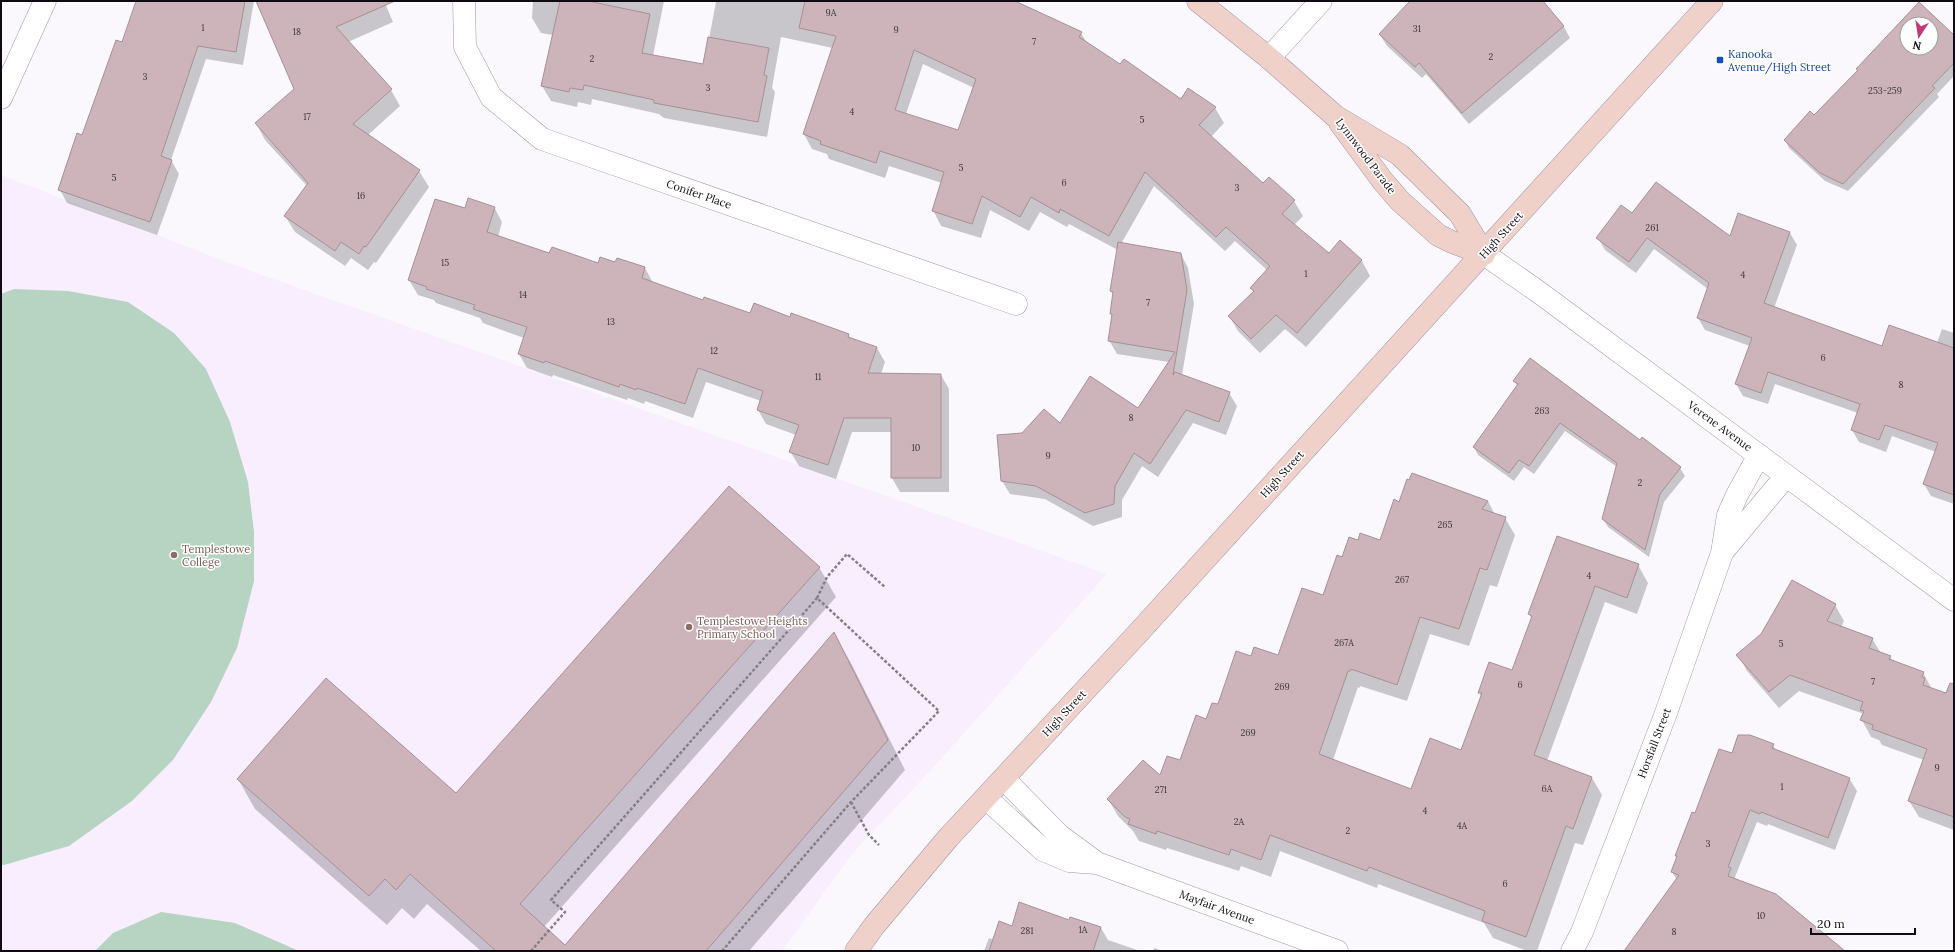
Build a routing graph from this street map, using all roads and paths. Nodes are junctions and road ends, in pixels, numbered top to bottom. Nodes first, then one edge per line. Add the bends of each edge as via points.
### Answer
1 (45, 1) edge
2 (464, 1) edge
3 (1198, 1) edge
4 (1320, 1) edge
5 (1712, 1) edge
6 (1269, 58) junction
7 (1, 98) edge
8 (1335, 116) junction
9 (1484, 254) junction
10 (1016, 304) dead end
11 (1759, 455) junction
12 (1786, 476) junction
13 (1722, 553) junction
14 (885, 586) dead end
15 (816, 598) junction
16 (1954, 600) edge
17 (1004, 779) junction
18 (986, 798) junction
19 (851, 802) junction
20 (879, 845) dead end
21 (1097, 863) junction
22 (1577, 945) edge
23 (531, 951) edge
24 (722, 951) edge
25 (856, 951) edge
26 (1337, 951) edge

1 - 7 street
2 - 10 street, Conifer Place via 465,47 491,97 542,140
3 - 6 main road, Lynnwood Parade
4 - 6 street
5 - 9 main road, High Street
6 - 8 main road, Lynnwood Parade
8 - 9 main road, Lynnwood Parade via 1400,155 1460,214
8 - 9 main road, Lynnwood Parade via 1400,201 1438,235
9 - 11 street, Verene Avenue
9 - 17 main road, High Street
11 - 12 street, Verene Avenue
11 - 13 street, Horsfall Street via 1728,515
12 - 13 street, Horsfall Street
12 - 16 street, Verene Avenue
13 - 22 street, Horsfall Street via 1666,713
14 - 15 path via 847,554 828,577
15 - 19 path via 939,711
15 - 23 path via 551,900 565,912
17 - 18 main road, High Street
17 - 21 street, Mayfair Avenue via 1059,835
18 - 21 street, Mayfair Avenue via 1043,850 1069,861
18 - 25 main road, High Street via 925,865
19 - 20 path via 869,835
19 - 24 path
21 - 26 street, Mayfair Avenue

